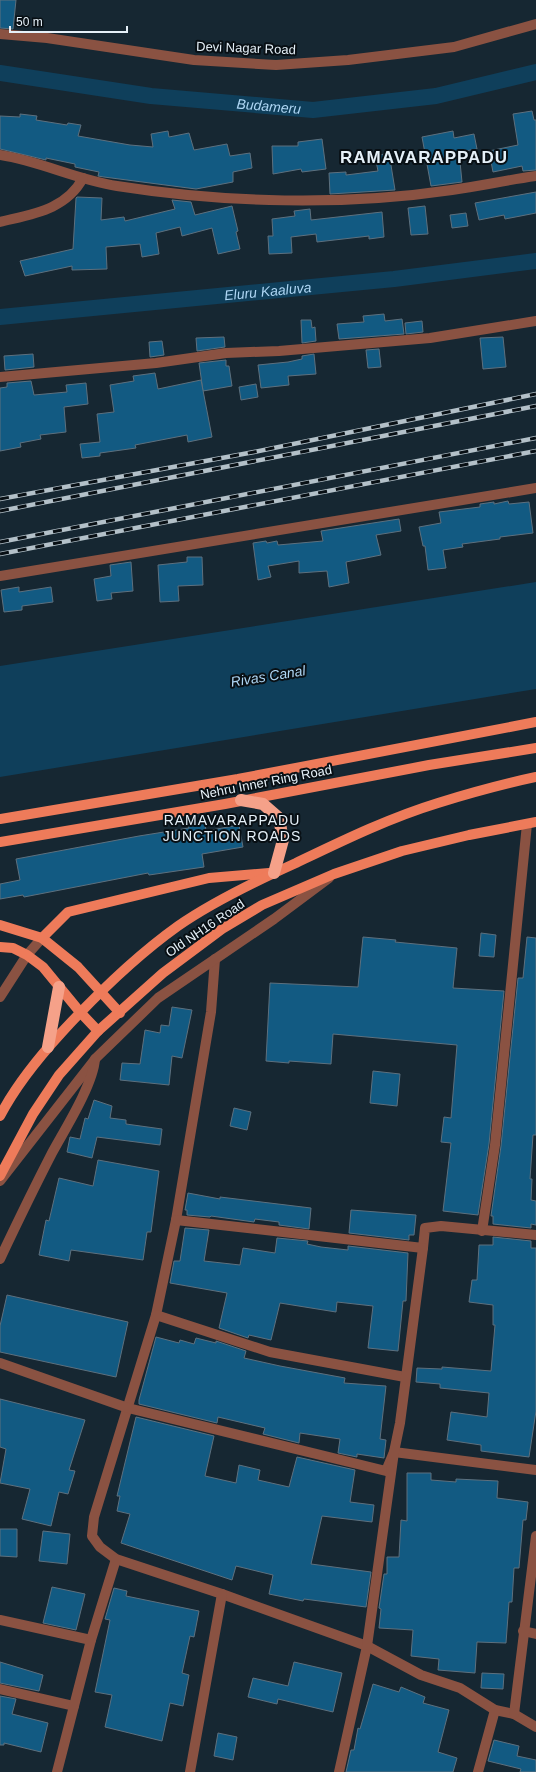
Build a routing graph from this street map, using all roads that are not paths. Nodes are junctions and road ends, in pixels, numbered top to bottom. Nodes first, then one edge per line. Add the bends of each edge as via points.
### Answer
1 (536, 24) edge
2 (0, 34) edge
3 (0, 155) edge
4 (536, 176) edge
5 (82, 178) junction
6 (0, 222) edge
7 (536, 321) edge
8 (0, 377) edge
9 (536, 488) edge
10 (0, 576) edge
11 (536, 722) edge
12 (536, 748) edge
13 (536, 777) edge
14 (240, 800) junction
15 (0, 820) edge
16 (531, 823) edge
17 (0, 842) edge
18 (274, 873) junction
19 (334, 874) junction
20 (0, 925) edge
21 (42, 938) junction
22 (0, 947) edge
23 (27, 955) junction
24 (215, 960) junction
25 (59, 987) junction
26 (102, 992) junction
27 (0, 997) edge
28 (80, 1012) junction
29 (120, 1013) junction
30 (98, 1031) junction
31 (48, 1047) junction
32 (96, 1058) junction
33 (0, 1116) edge
34 (0, 1176) edge
35 (0, 1181) edge
36 (176, 1220) junction
37 (482, 1231) junction
38 (536, 1235) edge
39 (423, 1248) junction
40 (0, 1259) edge
41 (156, 1314) junction
42 (0, 1363) edge
43 (405, 1378) junction
44 (128, 1408) junction
45 (394, 1452) junction
46 (536, 1470) edge
47 (536, 1536) edge
48 (116, 1559) junction
49 (222, 1594) junction
50 (0, 1620) edge
51 (523, 1631) junction
52 (536, 1634) edge
53 (91, 1640) junction
54 (367, 1646) junction
55 (0, 1689) edge
56 (74, 1706) junction
57 (495, 1710) junction
58 (514, 1714) junction
59 (536, 1726) edge
60 (57, 1772) edge
61 (190, 1772) edge
62 (339, 1772) edge
63 (478, 1772) edge

1 - 2 street, Devi Nagar Road via 454,47 348,60 276,65 194,60 47,38
3 - 5 street
4 - 5 street via 453,190 324,200 176,194 115,186
5 - 6 street via 70,196 58,205 36,214
7 - 8 street via 430,338 226,353 156,363
9 - 10 street
11 - 15 main road, Nehru Inner Ring Road via 238,779
12 - 14 main road, Nehru Inner Ring Road
13 - 18 main road, Old NH16 Road via 437,803 362,832
14 - 17 main road, Nehru Inner Ring Road
14 - 18 highway via 263,804 279,818 283,840
16 - 19 main road, Old NH16 Road via 402,851
16 - 37 street via 495,1145
18 - 21 main road via 209,878 68,912
18 - 26 main road, Old NH16 Road via 178,926 132,962
19 - 24 street
19 - 29 main road, Old NH16 Road via 262,905 222,929 163,973
20 - 21 main road
21 - 23 street
21 - 26 main road via 78,967
22 - 23 main road via 13,948
23 - 25 main road via 44,967
23 - 27 street
24 - 32 street via 158,998
24 - 36 street via 211,1012
25 - 28 main road
25 - 31 highway
26 - 28 main road, Old NH16 Road
26 - 29 main road
28 - 30 main road
28 - 31 main road, Old NH16 Road
29 - 30 main road, Old NH16 Road
30 - 34 main road, Old NH16 Road via 59,1075 33,1114
31 - 33 main road, Old NH16 Road
32 - 35 street
32 - 40 street via 86,1088
36 - 39 street
36 - 41 street
37 - 38 street
37 - 39 street via 441,1226 425,1228
39 - 43 street
41 - 43 street via 270,1352
41 - 44 street
42 - 44 street
43 - 45 street
44 - 45 street via 386,1471
44 - 48 street via 94,1517 92,1536 100,1547
45 - 46 street
45 - 54 street
47 - 51 street
48 - 49 street
48 - 53 street
49 - 54 street
49 - 61 street
50 - 53 street
51 - 52 street
51 - 58 street
53 - 56 street
54 - 57 street via 421,1674 460,1688
54 - 62 street
55 - 56 street
56 - 60 street
57 - 58 street
57 - 63 street
58 - 59 street

